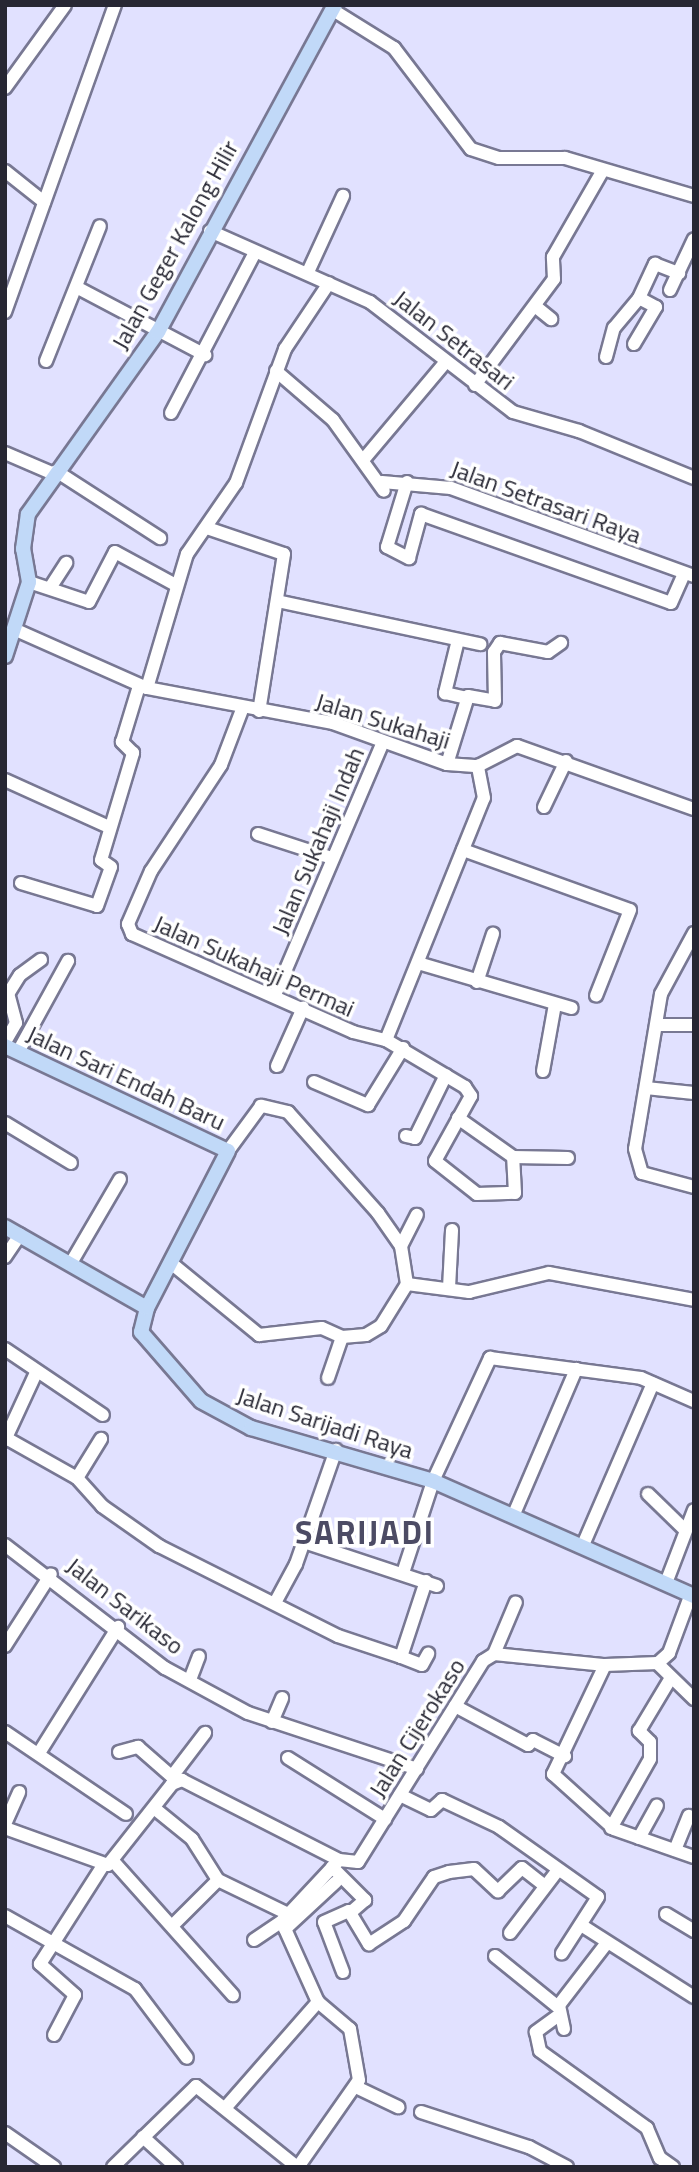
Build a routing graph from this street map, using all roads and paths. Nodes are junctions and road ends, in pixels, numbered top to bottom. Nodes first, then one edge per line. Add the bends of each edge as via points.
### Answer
1 (65, 5) edge
2 (116, 5) edge
3 (334, 7) edge
4 (5, 88) edge
5 (603, 170) junction
6 (5, 171) edge
7 (343, 196) dead end
8 (694, 196) edge
9 (44, 202) junction
10 (100, 226) dead end
11 (210, 231) junction
12 (694, 239) edge
13 (255, 252) junction
14 (308, 272) junction
15 (679, 273) junction
16 (329, 283) junction
17 (78, 288) junction
18 (670, 289) dead end
19 (639, 298) junction
20 (535, 306) junction
21 (5, 312) edge
22 (551, 319) dead end
23 (158, 332) junction
24 (634, 344) dead end
25 (205, 355) junction
26 (606, 357) dead end
27 (46, 361) dead end
28 (444, 364) junction
29 (276, 371) junction
30 (475, 385) junction
31 (171, 413) dead end
32 (5, 453) edge
33 (365, 459) junction
34 (55, 473) junction
35 (694, 478) edge
36 (407, 482) junction
37 (398, 503) junction
38 (421, 514) junction
39 (206, 528) junction
40 (160, 538) dead end
41 (66, 563) dead end
42 (689, 575) edge
43 (29, 582) junction
44 (174, 584) junction
45 (50, 588) junction
46 (277, 601) junction
47 (16, 630) junction
48 (458, 640) junction
49 (480, 643) dead end
50 (561, 643) dead end
51 (5, 656) edge
52 (143, 687) junction
53 (468, 697) junction
54 (243, 708) junction
55 (258, 711) junction
56 (383, 742) junction
57 (566, 761) junction
58 (447, 764) junction
59 (478, 766) junction
60 (5, 780) edge
61 (544, 807) dead end
62 (694, 809) edge
63 (109, 827) dead end
64 (258, 834) dead end
65 (464, 850) junction
66 (332, 858) junction
67 (21, 883) dead end
68 (694, 933) edge
69 (493, 934) dead end
70 (41, 960) dead end
71 (68, 961) dead end
72 (418, 962) junction
73 (477, 982) junction
74 (275, 995) junction
75 (596, 996) dead end
76 (555, 1004) junction
77 (572, 1008) dead end
78 (306, 1010) junction
79 (657, 1025) junction
80 (694, 1025) edge
81 (386, 1040) junction
82 (10, 1047) edge
83 (403, 1048) junction
84 (289, 1053) dead end
85 (277, 1066) dead end
86 (543, 1071) dead end
87 (446, 1074) junction
88 (314, 1082) dead end
89 (646, 1088) junction
90 (694, 1093) edge
91 (458, 1118) junction
92 (5, 1123) edge
93 (406, 1136) dead end
94 (228, 1151) junction
95 (513, 1157) junction
96 (568, 1158) dead end
97 (71, 1163) dead end
98 (120, 1179) dead end
99 (694, 1187) edge
100 (417, 1215) dead end
101 (5, 1227) edge
102 (452, 1230) dead end
103 (20, 1235) junction
104 (401, 1246) junction
105 (5, 1258) edge
106 (71, 1263) junction
107 (171, 1263) junction
108 (407, 1284) junction
109 (449, 1288) junction
110 (694, 1300) edge
111 (147, 1308) junction
112 (342, 1337) junction
113 (5, 1349) edge
114 (5, 1357) edge
115 (576, 1368) junction
116 (34, 1377) junction
117 (328, 1378) dead end
118 (653, 1383) junction
119 (694, 1401) edge
120 (103, 1415) dead end
121 (7, 1433) edge
122 (101, 1439) dead end
123 (336, 1450) junction
124 (77, 1478) junction
125 (433, 1481) junction
126 (648, 1494) dead end
127 (694, 1510) edge
128 (514, 1514) junction
129 (684, 1529) junction
130 (304, 1542) junction
131 (5, 1545) edge
132 (583, 1545) junction
133 (403, 1573) junction
134 (51, 1574) junction
135 (666, 1583) junction
136 (692, 1595) edge
137 (276, 1601) junction
138 (516, 1602) dead end
139 (118, 1627) junction
140 (6, 1645) edge
141 (428, 1654) dead end
142 (494, 1654) junction
143 (198, 1656) dead end
144 (401, 1657) junction
145 (657, 1662) junction
146 (605, 1665) junction
147 (191, 1677) junction
148 (669, 1681) junction
149 (282, 1698) dead end
150 (694, 1699) edge
151 (455, 1706) junction
152 (272, 1722) junction
153 (5, 1732) edge
154 (205, 1733) dead end
155 (119, 1752) dead end
156 (39, 1753) junction
157 (565, 1756) junction
158 (288, 1758) dead end
159 (417, 1769) junction
160 (175, 1778) junction
161 (19, 1792) dead end
162 (400, 1795) junction
163 (657, 1806) dead end
164 (154, 1808) junction
165 (126, 1814) dead end
166 (689, 1816) dead end
167 (385, 1819) junction
168 (5, 1826) edge
169 (611, 1828) junction
170 (639, 1838) junction
171 (675, 1850) junction
172 (694, 1857) edge
173 (336, 1863) junction
174 (107, 1864) junction
175 (558, 1870) junction
176 (218, 1880) junction
177 (335, 1882) dead end
178 (545, 1886) junction
179 (351, 1912) junction
180 (286, 1913) junction
181 (666, 1914) dead end
182 (5, 1916) edge
183 (174, 1924) junction
184 (581, 1925) junction
185 (694, 1931) edge
186 (510, 1933) dead end
187 (254, 1940) dead end
188 (606, 1944) junction
189 (53, 1945) junction
190 (562, 1952) dead end
191 (495, 1956) dead end
192 (343, 1972) dead end
193 (233, 1995) dead end
194 (694, 1997) edge
195 (317, 2002) junction
196 (559, 2011) junction
197 (564, 2029) dead end
198 (54, 2035) dead end
199 (187, 2058) dead end
200 (356, 2087) junction
201 (226, 2107) junction
202 (398, 2107) dead end
203 (421, 2112) dead end
204 (5, 2133) edge
205 (142, 2137) junction
206 (54, 2167) edge
207 (113, 2167) edge
208 (176, 2167) edge
209 (298, 2167) edge
210 (567, 2167) edge
211 (673, 2167) edge

1 - 4 street
2 - 9 street
3 - 5 street via 394,48 435,95 462,144 499,158 561,158
3 - 11 main road, Jalan Geger Kalong Hilir
5 - 8 street
5 - 20 street via 553,257 554,279
6 - 9 street
7 - 14 street
9 - 21 street
10 - 17 street
11 - 13 street, Jalan Setrasari
11 - 23 main road, Jalan Geger Kalong Hilir
12 - 15 street
13 - 14 street, Jalan Setrasari
13 - 25 street
14 - 16 street, Jalan Setrasari
15 - 18 street
15 - 19 street via 655,264
16 - 28 street, Jalan Setrasari via 375,306
16 - 29 street
17 - 23 street
17 - 27 street
19 - 24 street via 656,307
19 - 26 street via 614,328
20 - 22 street
20 - 30 street
23 - 25 street
23 - 34 main road, Jalan Geger Kalong Hilir
25 - 31 street
28 - 30 street, Jalan Setrasari
28 - 33 street
29 - 33 street, Jalan Setrasari Raya via 333,420
29 - 39 street via 258,437
30 - 35 street, Jalan Setrasari via 513,412 579,431
32 - 34 street
33 - 36 street, Jalan Setrasari Raya via 383,486
34 - 40 street
34 - 43 main road, Jalan Geger Kalong Hilir via 25,523
36 - 37 street
36 - 42 street, Jalan Setrasari Raya via 451,488
37 - 38 street
37 - 38 street via 390,551 411,556
38 - 42 street via 671,603
39 - 44 street
39 - 46 street via 282,551
41 - 45 street
43 - 45 street
43 - 47 main road, Jalan Geger Kalong Hilir
44 - 45 street via 115,552 90,602
44 - 52 street
46 - 48 street
46 - 55 street
47 - 51 main road, Jalan Geger Kalong Hilir
47 - 52 street, Jalan Sukahaji
48 - 49 street
48 - 53 street via 444,693
50 - 53 street via 546,652 502,641 494,652 495,701
52 - 54 street, Jalan Sukahaji
52 - 67 street via 122,742 133,753 101,859 111,867 97,906
53 - 58 street
54 - 55 street, Jalan Sukahaji
54 - 74 street, Jalan Sukahaji Permai via 221,765 151,871 128,923 132,934
55 - 56 street, Jalan Sukahaji via 333,723
56 - 58 street, Jalan Sukahaji
56 - 66 street, Jalan Sukahaji Indah
57 - 59 street, Jalan Sukahaji via 517,746
57 - 61 street
57 - 62 street, Jalan Sukahaji
58 - 59 street, Jalan Sukahaji
59 - 65 street via 484,798
60 - 63 street
64 - 66 street
65 - 72 street
65 - 75 street via 630,912
66 - 74 street, Jalan Sukahaji Indah
68 - 79 street via 661,994
69 - 73 street
70 - 82 street via 25,970 8,994 16,1023
71 - 82 street
72 - 73 street
72 - 81 street
73 - 76 street
74 - 78 street, Jalan Sukahaji Permai
76 - 77 street
76 - 86 street
78 - 81 street, Jalan Sukahaji Permai
78 - 84 street
78 - 85 street
79 - 80 street
79 - 89 street
81 - 83 street, Jalan Sukahaji Permai
82 - 94 main road, Jalan Sari Endah Baru
83 - 87 street, Jalan Sukahaji Permai
83 - 88 street via 368,1104
87 - 91 street, Jalan Sukahaji Permai via 471,1093
87 - 93 street via 415,1138
89 - 90 street
89 - 99 street via 637,1164 651,1177
91 - 95 street
91 - 95 street via 435,1161 466,1188 515,1193
92 - 97 street
94 - 104 street, Jalan Sari Endah Baru via 261,1106 288,1112 353,1177
94 - 107 main road, Jalan Sari Endah Baru
95 - 96 street
98 - 106 street
100 - 104 street
101 - 103 main road
102 - 109 street
103 - 105 street
103 - 106 main road
104 - 108 street
106 - 111 main road
107 - 111 main road, Jalan Sari Endah Baru
107 - 112 street via 260,1335 322,1328
108 - 109 street
108 - 112 street via 381,1326
109 - 110 street via 469,1292 549,1273
111 - 123 main road, Jalan Sarijadi Raya via 142,1337 211,1409 251,1428
112 - 117 street
113 - 116 street
114 - 116 street
115 - 118 street
115 - 125 street via 490,1358
115 - 128 street
116 - 120 street
116 - 121 street
118 - 119 street
118 - 132 street
121 - 124 street
122 - 124 street
123 - 125 main road, Jalan Sarijadi Raya
123 - 130 street
124 - 137 street via 129,1528 197,1568
125 - 128 main road, Jalan Sarijadi Raya
125 - 133 street
126 - 129 street
127 - 129 street
128 - 132 main road, Jalan Sarijadi Raya
129 - 135 street
130 - 133 street
130 - 137 street
131 - 134 street, Jalan Sarikaso
132 - 135 main road, Jalan Sarijadi Raya
133 - 144 street via 432,1584
134 - 139 street, Jalan Sarikaso
134 - 140 street
135 - 136 main road, Jalan Sarijadi Raya
136 - 145 street via 669,1653
137 - 144 street via 338,1636
138 - 142 street
139 - 147 street, Jalan Sarikaso via 159,1665
139 - 156 street
141 - 144 street via 422,1665
142 - 146 street, Jalan Cijerokaso
142 - 151 street, Jalan Cijerokaso
143 - 147 street
145 - 146 street, Jalan Cijerokaso
145 - 148 street
146 - 157 street
147 - 152 street, Jalan Sarikaso
148 - 150 street
148 - 169 street via 639,1731 650,1742 650,1759
149 - 152 street
151 - 157 street via 519,1741 533,1740
151 - 159 street, Jalan Cijerokaso
152 - 159 street, Jalan Sarikaso
153 - 156 street
154 - 160 street
155 - 160 street via 138,1747
156 - 165 street
157 - 169 street via 553,1774
158 - 167 street
159 - 162 street, Jalan Cijerokaso
160 - 164 street
160 - 173 street via 198,1784
161 - 168 street
162 - 167 street, Jalan Cijerokaso
162 - 175 street via 431,1810 446,1801 499,1827
163 - 170 street
164 - 174 street
164 - 176 street via 192,1839
166 - 171 street
167 - 173 street, Jalan Cijerokaso via 364,1858
168 - 174 street
169 - 170 street
170 - 171 street
171 - 172 street
173 - 179 street via 365,1900
173 - 180 street
174 - 183 street
174 - 189 street
175 - 178 street
175 - 184 street via 599,1898
176 - 180 street
176 - 183 street
177 - 195 street via 285,1930
178 - 179 street via 522,1868 498,1891 474,1869 449,1872 435,1877 404,1921 369,1944
178 - 186 street
179 - 192 street via 324,1923
180 - 187 street
181 - 185 street
182 - 189 street
183 - 193 street
184 - 188 street
184 - 190 street
188 - 194 street
188 - 196 street
189 - 198 street via 40,1967 75,1994
189 - 199 street via 135,1989
191 - 196 street
195 - 200 street via 349,2029 359,2072
195 - 201 street
196 - 197 street
196 - 211 street via 536,2032 540,2051 647,2128 660,2158
200 - 202 street
200 - 209 street
201 - 205 street via 189,2087
201 - 209 street
203 - 210 street via 529,2147
204 - 206 street
205 - 207 street
205 - 208 street

